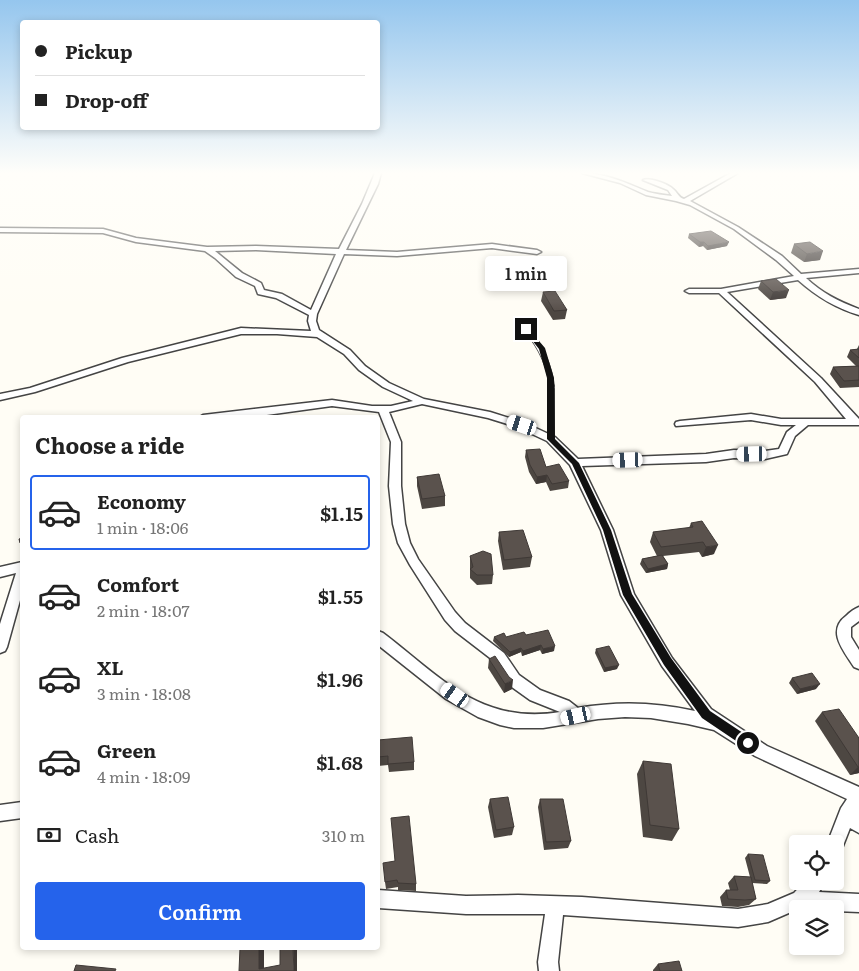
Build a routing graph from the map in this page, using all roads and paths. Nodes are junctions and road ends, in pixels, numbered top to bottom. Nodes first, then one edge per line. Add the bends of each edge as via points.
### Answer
1 (358, 218) edge
2 (718, 218) edge
3 (0, 230) edge
4 (207, 249) junction
5 (341, 252) junction
6 (537, 252) dead end
7 (859, 271) edge
8 (800, 277) junction
9 (689, 291) dead end
10 (721, 291) junction
11 (859, 312) edge
12 (313, 314) junction
13 (526, 329) dead end
14 (319, 334) junction
15 (0, 397) edge
16 (421, 401) junction
17 (383, 409) junction
18 (237, 415) edge
19 (857, 422) edge
20 (680, 424) dead end
21 (804, 424) junction
22 (551, 439) junction
23 (575, 463) junction
24 (20, 567) edge
25 (0, 572) edge
26 (20, 580) edge
27 (859, 613) edge
28 (380, 639) edge
29 (0, 646) edge
30 (859, 663) edge
31 (576, 716) junction
32 (720, 725) junction
33 (859, 796) edge
34 (20, 810) edge
35 (0, 813) edge
36 (853, 820) edge
37 (842, 835) edge
38 (809, 890) edge
39 (380, 899) edge
40 (800, 900) edge
41 (844, 902) edge
42 (859, 903) edge
43 (789, 904) edge
44 (555, 906) junction
45 (549, 971) edge

1 - 5 street
2 - 8 street via 779,258
3 - 4 street via 103,231 136,240
4 - 5 street
4 - 12 street via 239,275 258,285 261,292 279,296
5 - 6 street via 411,254 492,246
5 - 12 street
7 - 8 street
8 - 10 street
8 - 11 street via 829,300
9 - 10 street
10 - 19 street via 818,380
12 - 14 street via 312,322
13 - 22 lane via 542,348 551,378
14 - 15 street via 258,330 220,335
14 - 16 street via 347,352 379,381
16 - 17 street
16 - 22 street via 490,415
17 - 18 street via 332,403
17 - 31 street via 396,442 395,486 399,524 414,562 460,628 499,657 514,680 535,695 564,706
19 - 21 street
20 - 21 street via 751,417
21 - 23 street via 791,434 783,452 776,454
22 - 23 street
23 - 32 street via 607,530 628,595 667,662 706,714
24 - 25 street
26 - 29 street
27 - 30 street via 844,625 844,638
28 - 31 street via 476,709 501,718 527,722 551,722
31 - 32 street via 612,710 645,710 686,715
32 - 33 street via 761,751
33 - 36 street
34 - 35 street
36 - 37 street
38 - 40 street
39 - 44 street
41 - 42 street
43 - 44 street via 768,913 738,918
44 - 45 street

